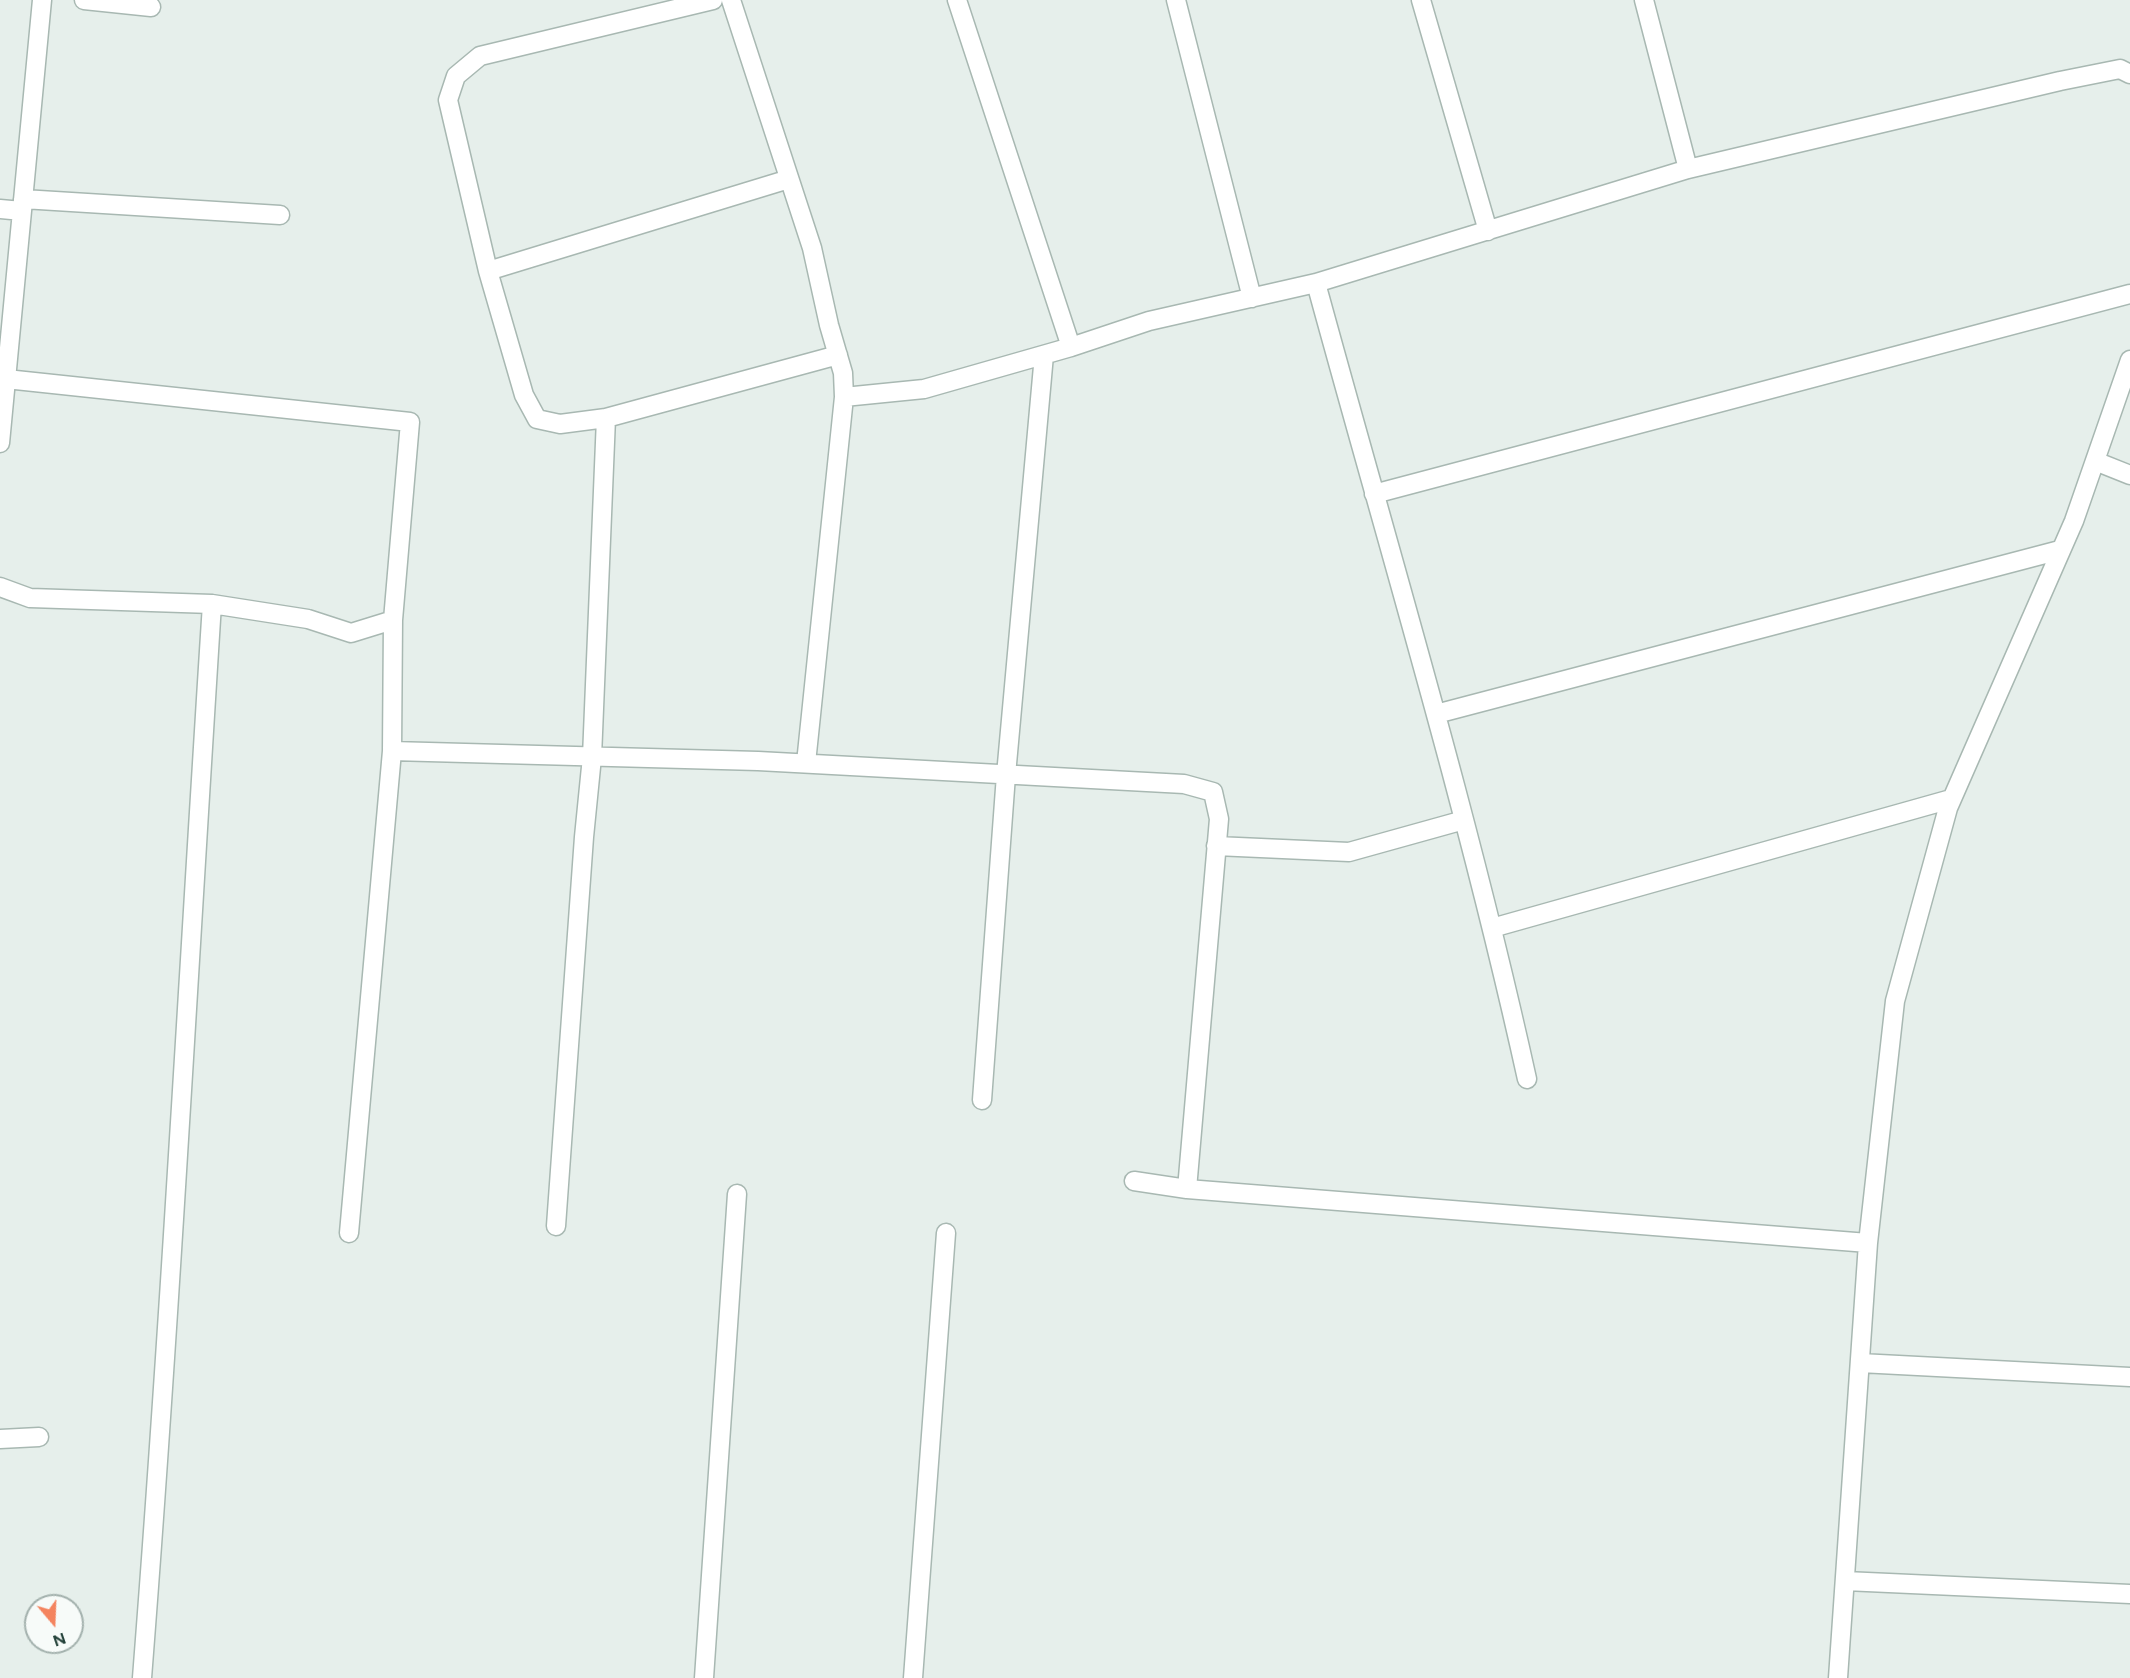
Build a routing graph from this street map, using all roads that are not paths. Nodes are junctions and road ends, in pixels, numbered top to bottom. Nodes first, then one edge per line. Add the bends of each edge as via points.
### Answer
1 (42, 0) edge
2 (84, 0) edge
3 (713, 0) edge
4 (731, 0) edge
5 (957, 0) edge
6 (1176, 0) edge
7 (1421, 0) edge
8 (1644, 0) edge
9 (151, 7) dead end
10 (2130, 74) edge
11 (1688, 169) junction
12 (789, 180) junction
13 (23, 205) junction
14 (0, 209) edge
15 (280, 215) dead end
16 (1488, 231) junction
17 (488, 272) junction
18 (1316, 283) junction
19 (2130, 294) edge
20 (1252, 298) junction
21 (1071, 347) junction
22 (838, 355) junction
23 (1044, 355) junction
24 (2130, 360) edge
25 (6, 379) junction
26 (844, 397) junction
27 (606, 418) junction
28 (0, 443) edge
29 (2095, 461) junction
30 (2130, 475) edge
31 (1374, 494) junction
32 (2060, 550) junction
33 (0, 587) edge
34 (212, 604) junction
35 (393, 620) junction
36 (1436, 714) junction
37 (392, 752) junction
38 (592, 757) junction
39 (806, 764) junction
40 (1006, 775) junction
41 (1952, 799) junction
42 (1464, 820) junction
43 (1216, 846) junction
44 (1492, 928) junction
45 (1527, 1079) dead end
46 (982, 1100) dead end
47 (1134, 1180) dead end
48 (1187, 1189) junction
49 (737, 1194) dead end
50 (556, 1226) dead end
51 (350, 1233) dead end
52 (946, 1233) dead end
53 (1868, 1244) junction
54 (1860, 1363) junction
55 (2130, 1377) edge
56 (39, 1437) dead end
57 (0, 1439) edge
58 (1845, 1581) junction
59 (2130, 1594) edge
60 (142, 1678) edge
61 (704, 1678) edge
62 (914, 1678) edge
63 (1838, 1678) edge

1 - 13 street
2 - 9 street
3 - 17 street via 480,56 456,76 448,100
4 - 12 street
5 - 21 street
6 - 20 street
7 - 16 street
8 - 11 street
10 - 11 street via 2120,69 2060,81
11 - 16 street
12 - 17 street
12 - 22 street via 812,248
13 - 14 street
13 - 15 street
13 - 25 street
16 - 18 street
17 - 27 street via 524,395 537,419 560,424
18 - 20 street
18 - 31 street
19 - 31 street
20 - 21 street via 1149,321
21 - 23 street
22 - 26 street
22 - 27 street
23 - 26 street via 924,389
23 - 40 street
24 - 29 street
25 - 28 street
25 - 35 street via 410,422
26 - 39 street
27 - 38 street
29 - 30 street
29 - 32 street
31 - 36 street
32 - 36 street
32 - 41 street
33 - 34 street via 30,598
34 - 35 street via 308,619 351,633
34 - 60 street
35 - 37 street
36 - 42 street
37 - 38 street
37 - 51 street
38 - 39 street
38 - 50 street
39 - 40 street
40 - 43 street via 1184,784 1213,792 1219,819
40 - 46 street
41 - 44 street
41 - 53 street via 1895,1001
42 - 43 street via 1349,852
42 - 44 street
43 - 48 street
44 - 45 street
47 - 48 street
48 - 53 street
49 - 61 street
52 - 62 street
53 - 54 street
54 - 55 street
54 - 58 street
56 - 57 street
58 - 59 street
58 - 63 street

